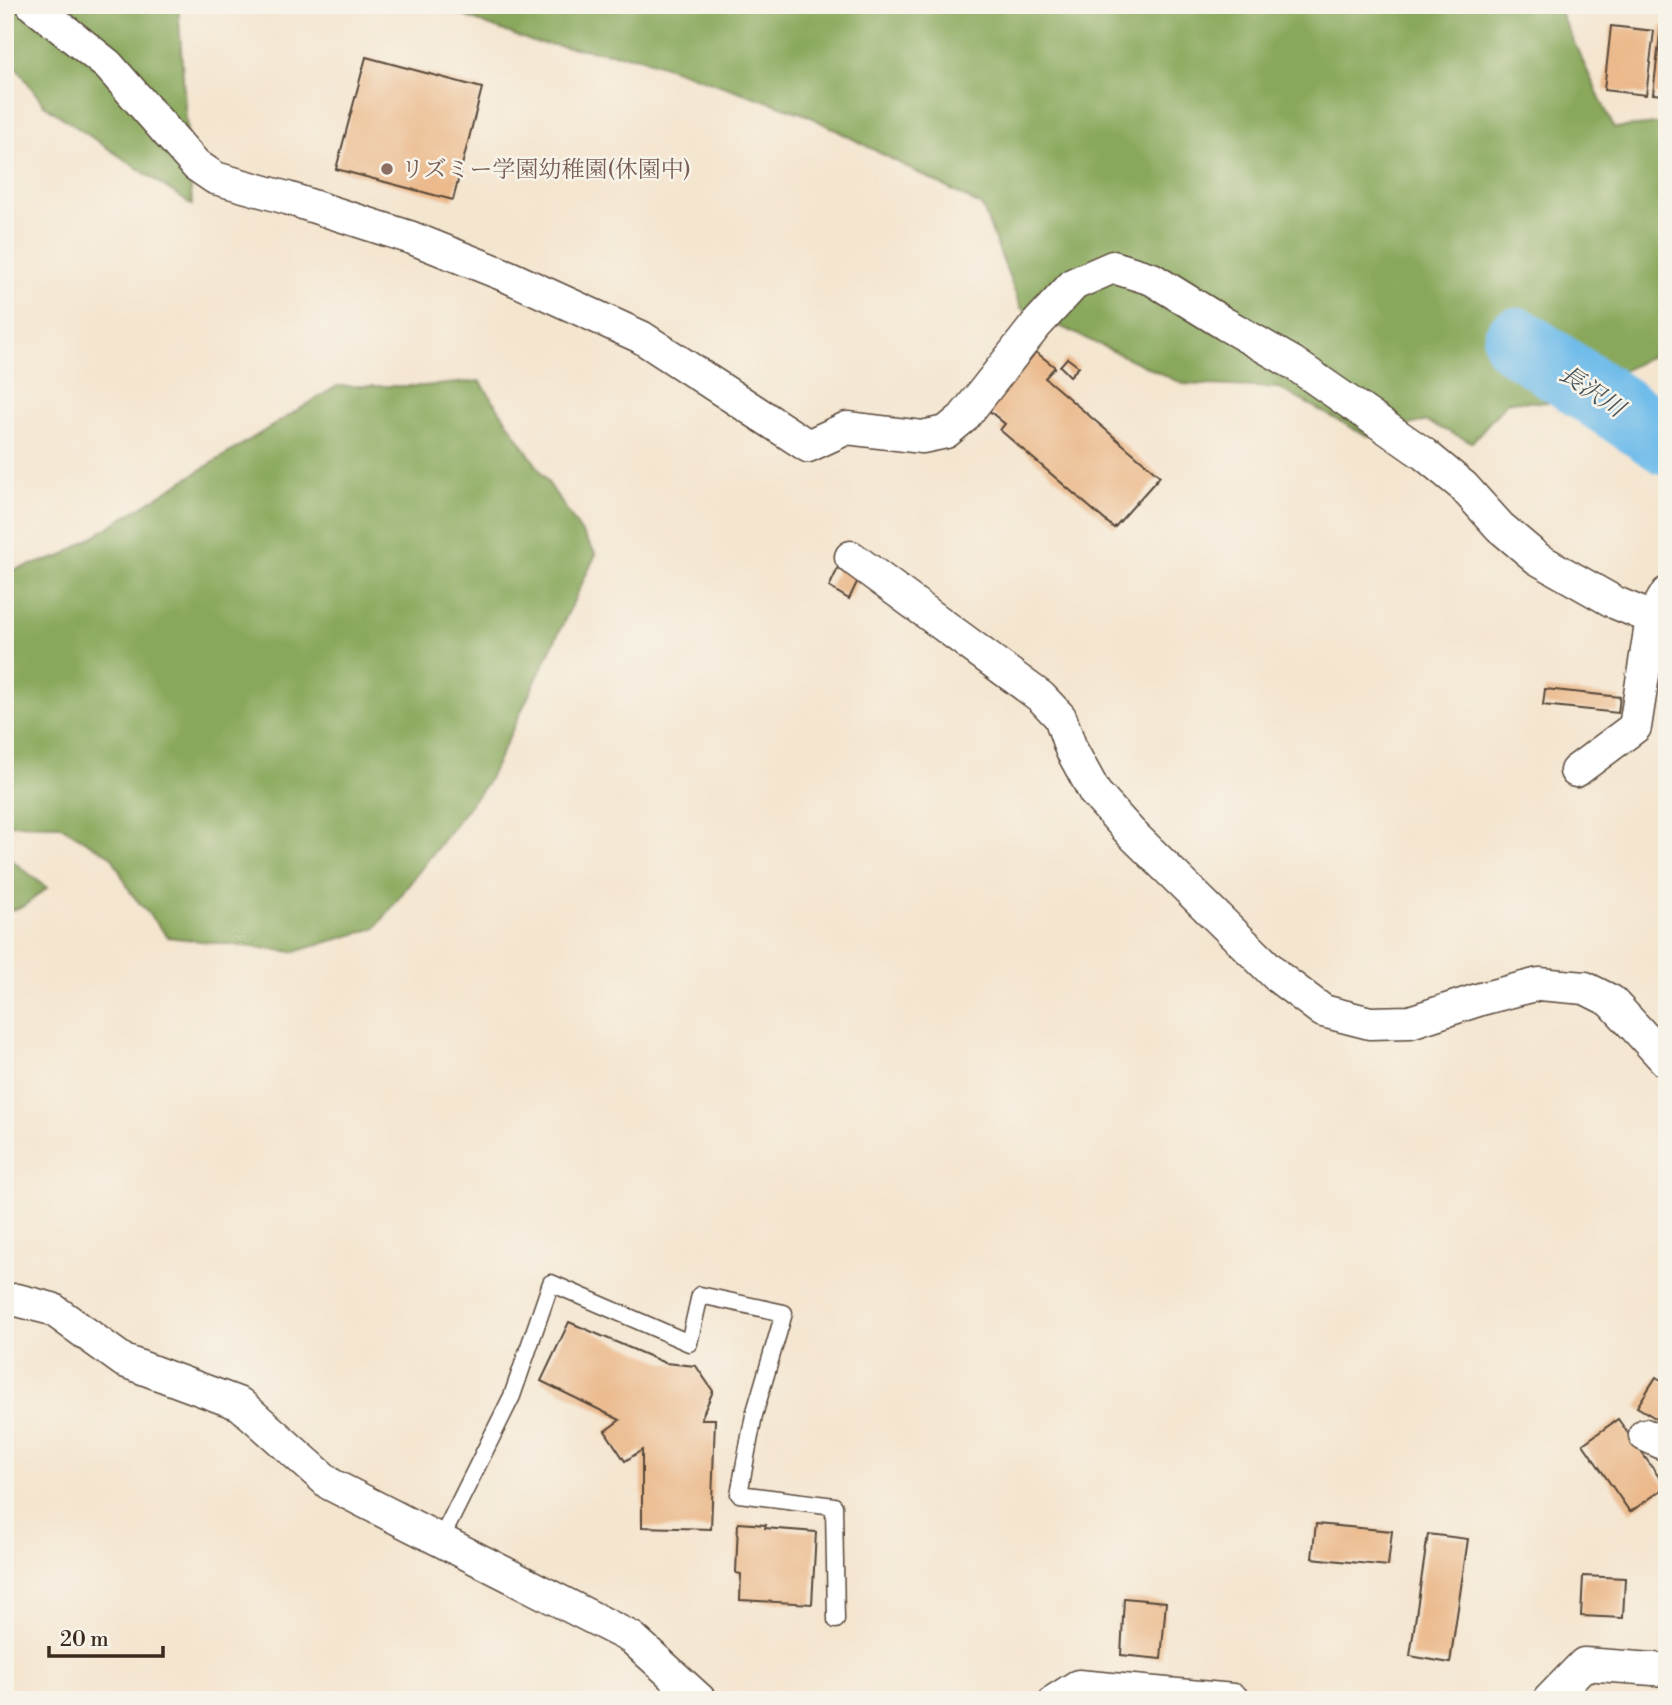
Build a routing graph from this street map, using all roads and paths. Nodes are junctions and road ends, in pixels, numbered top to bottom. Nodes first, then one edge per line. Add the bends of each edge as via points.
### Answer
1 (33, 5) edge
2 (851, 557) dead end
3 (1662, 612) edge
4 (1576, 771) dead end
5 (1667, 1062) edge
6 (5, 1301) edge
7 (441, 1539) junction
8 (836, 1620) dead end
9 (1667, 1670) edge
10 (700, 1700) edge
11 (1056, 1700) edge
12 (1233, 1700) edge
13 (1549, 1700) edge

1 - 3 street via 108,65 196,165 215,178 412,238 507,276 640,337 808,446 848,428 922,438 946,432 963,418 1074,284 1113,267 1152,279 1293,363 1463,485 1500,527 1538,559 1616,603
2 - 5 street via 1041,697 1060,717 1095,793 1278,977 1323,1011 1370,1023 1410,1022 1539,984 1585,988 1611,1001
3 - 4 street via 1635,727
6 - 7 street via 51,1309 124,1361 240,1404 330,1484
7 - 8 lane via 512,1396 551,1283 689,1343 700,1295 784,1313 754,1415 738,1494 834,1506
7 - 10 street via 632,1637
9 - 13 street via 1584,1664
11 - 12 street via 1078,1686

